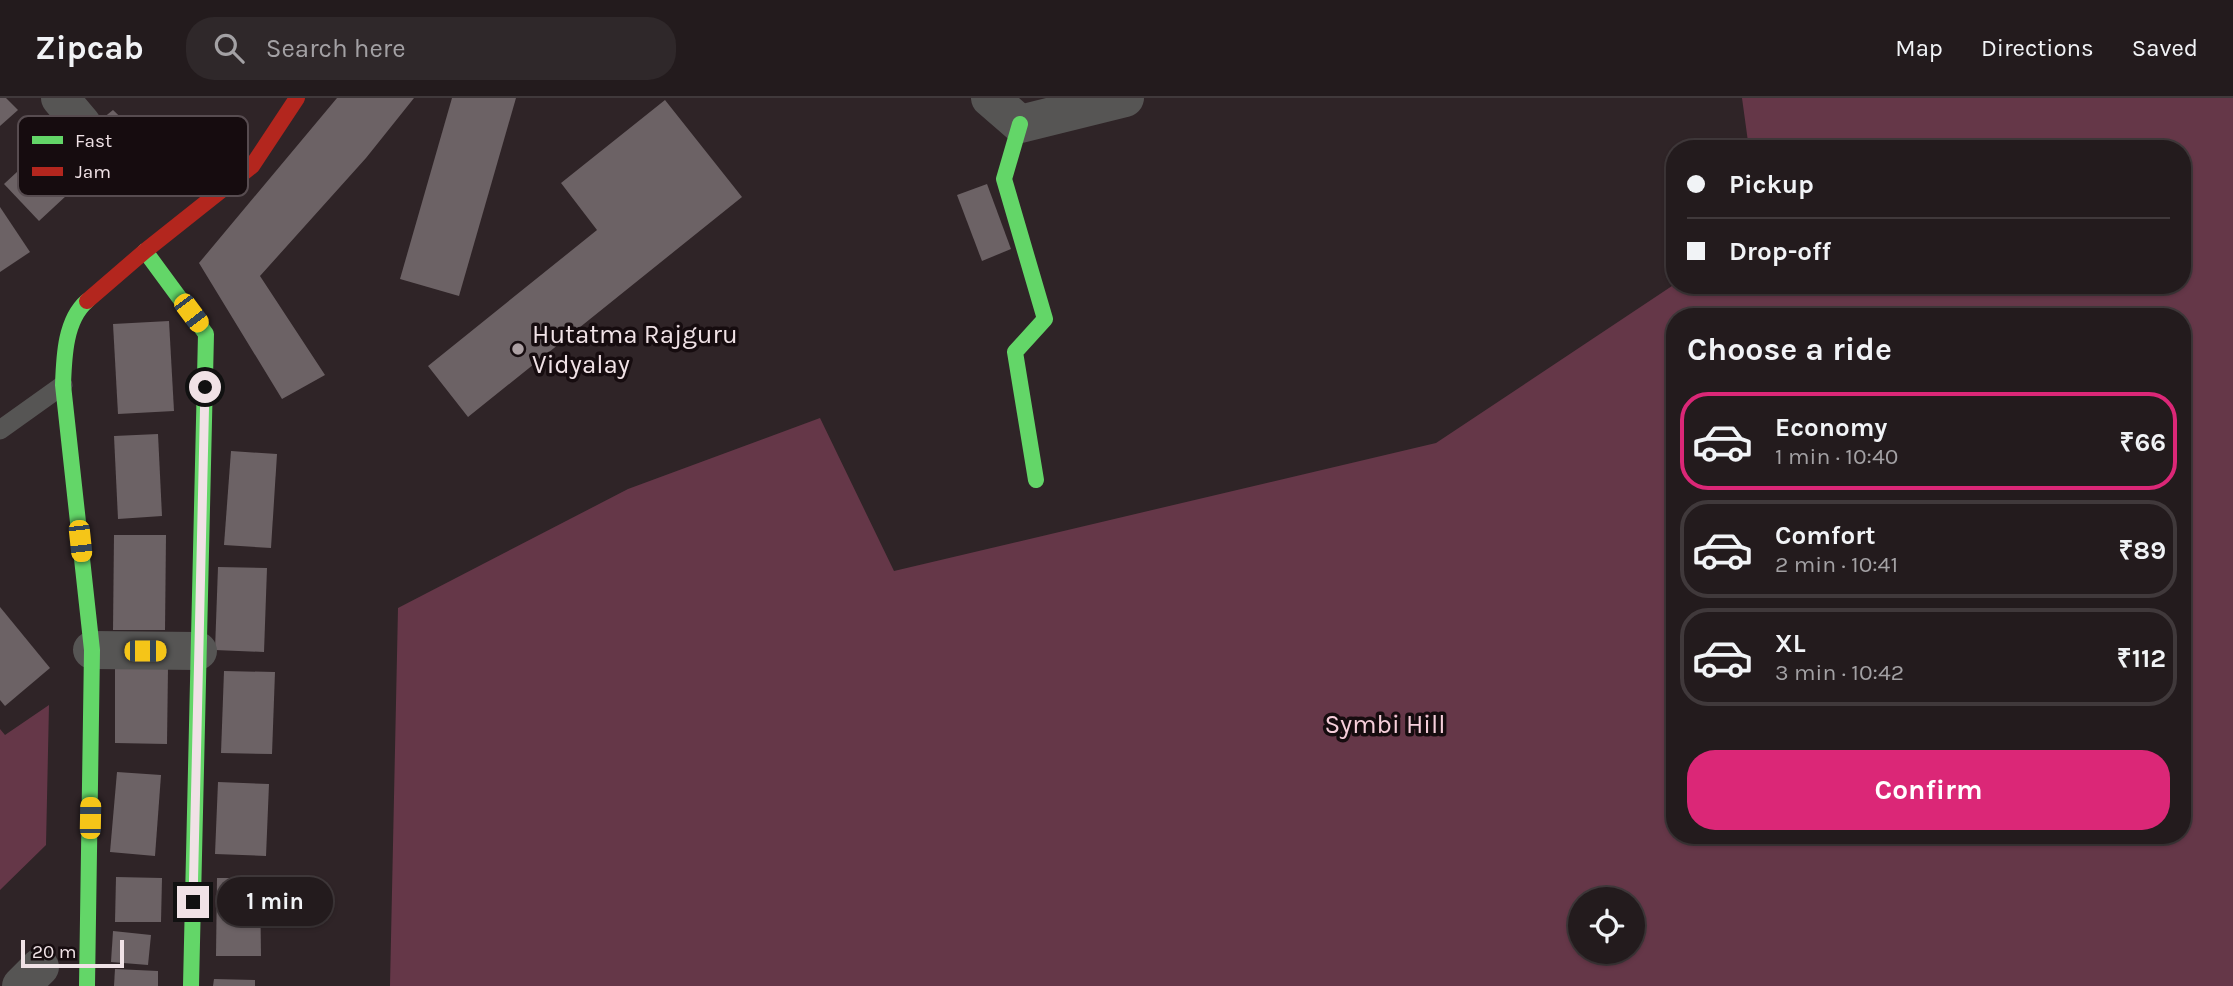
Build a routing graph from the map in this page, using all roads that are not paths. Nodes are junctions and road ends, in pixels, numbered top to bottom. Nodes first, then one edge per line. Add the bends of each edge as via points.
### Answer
1 (298, 98) edge
2 (990, 98) edge
3 (1125, 98) edge
4 (1020, 124) junction
5 (248, 169) edge
6 (214, 196) edge
7 (145, 251) junction
8 (63, 385) junction
9 (0, 430) edge
10 (1035, 480) dead end
11 (92, 650) junction
12 (198, 651) junction
13 (87, 986) edge
14 (191, 986) edge

1 - 5 street
2 - 4 street
3 - 4 street
4 - 10 street via 1004,179 1045,319 1015,352
6 - 7 street
7 - 8 street via 79,308 64,348
7 - 12 street via 206,334
8 - 9 lane
8 - 11 street
11 - 12 street
11 - 13 street
12 - 14 street

